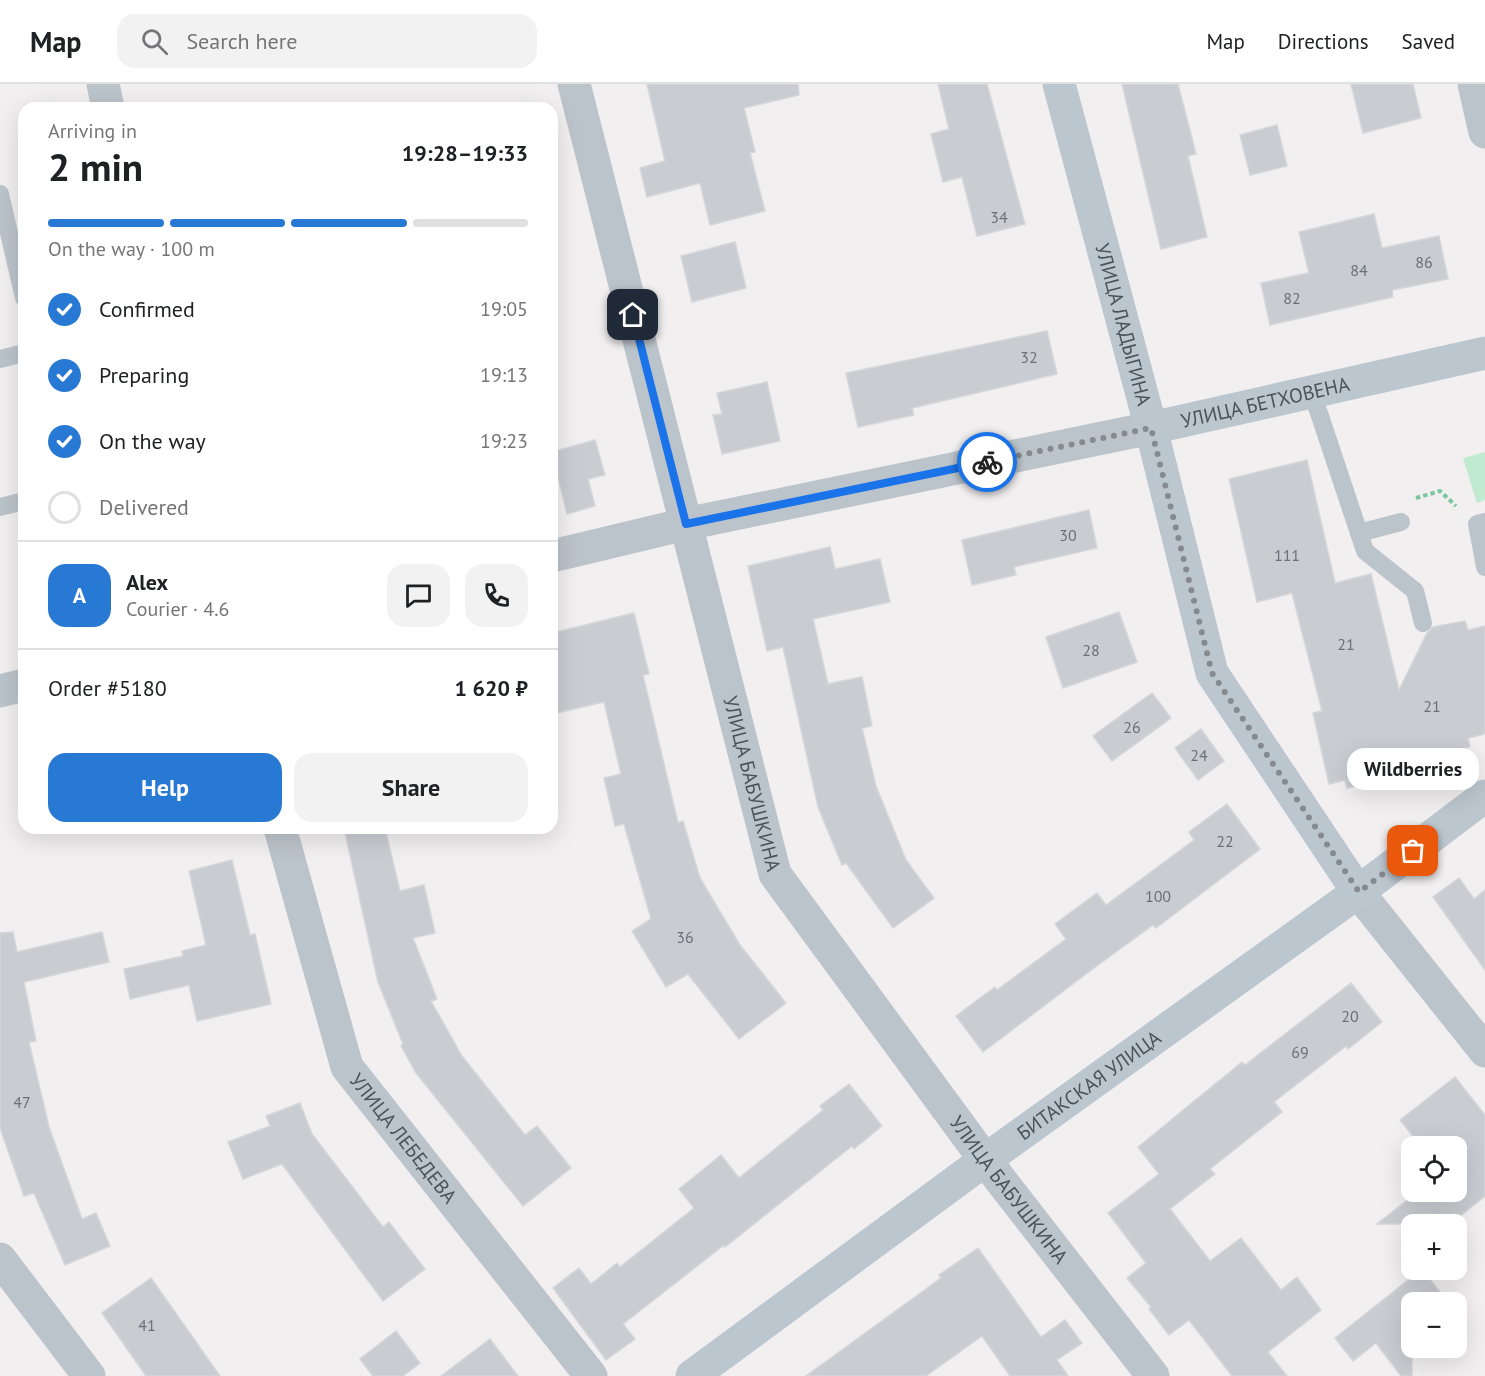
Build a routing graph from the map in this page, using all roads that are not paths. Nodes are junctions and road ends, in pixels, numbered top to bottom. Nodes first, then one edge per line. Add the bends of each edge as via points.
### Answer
1 (103, 84) edge
2 (574, 84) edge
3 (1059, 84) edge
4 (1474, 84) edge
5 (107, 102) edge
6 (1485, 132) edge
7 (0, 194) edge
8 (18, 272) edge
9 (1485, 353) edge
10 (18, 354) edge
11 (0, 359) edge
12 (1312, 392) junction
13 (1151, 428) junction
14 (18, 502) edge
15 (0, 507) edge
16 (1401, 522) road end
17 (1481, 523) edge
18 (686, 524) junction
19 (1359, 533) junction
20 (558, 554) edge
21 (1485, 567) edge
22 (1423, 623) dead end
23 (18, 686) edge
24 (0, 691) edge
25 (1485, 796) edge
26 (282, 834) edge
27 (1359, 892) junction
28 (1485, 1051) edge
29 (985, 1160) junction
30 (0, 1258) edge
31 (89, 1376) edge
32 (591, 1376) edge
33 (692, 1376) edge
34 (1154, 1376) edge

1 - 5 street
2 - 18 street, УЛИЦА БАБУШКИНА
3 - 13 street, УЛИЦА ЛАДЫГИНА
4 - 6 street
7 - 8 lane
9 - 12 street, УЛИЦА БЕТХОВЕНА
10 - 11 lane
12 - 13 street, УЛИЦА БЕТХОВЕНА
12 - 19 lane
13 - 18 street, УЛИЦА БЕТХОВЕНА
13 - 27 street, УЛИЦА ЛАДЫГИНА via 1212,673
14 - 15 lane
16 - 19 lane
17 - 21 lane
18 - 20 street, УЛИЦА БЕТХОВЕНА
18 - 29 street, УЛИЦА БАБУШКИНА via 775,874
19 - 22 lane via 1365,551 1415,591
23 - 24 street
25 - 27 street, БИТАКСКАЯ УЛИЦА
26 - 32 street, УЛИЦА ЛЕБЕДЕВА via 347,1067
27 - 28 street, УЛИЦА ЛАДЫГИНА
27 - 29 street, БИТАКСКАЯ УЛИЦА
29 - 33 street, БИТАКСКАЯ УЛИЦА
29 - 34 street, УЛИЦА БАБУШКИНА
30 - 31 street

